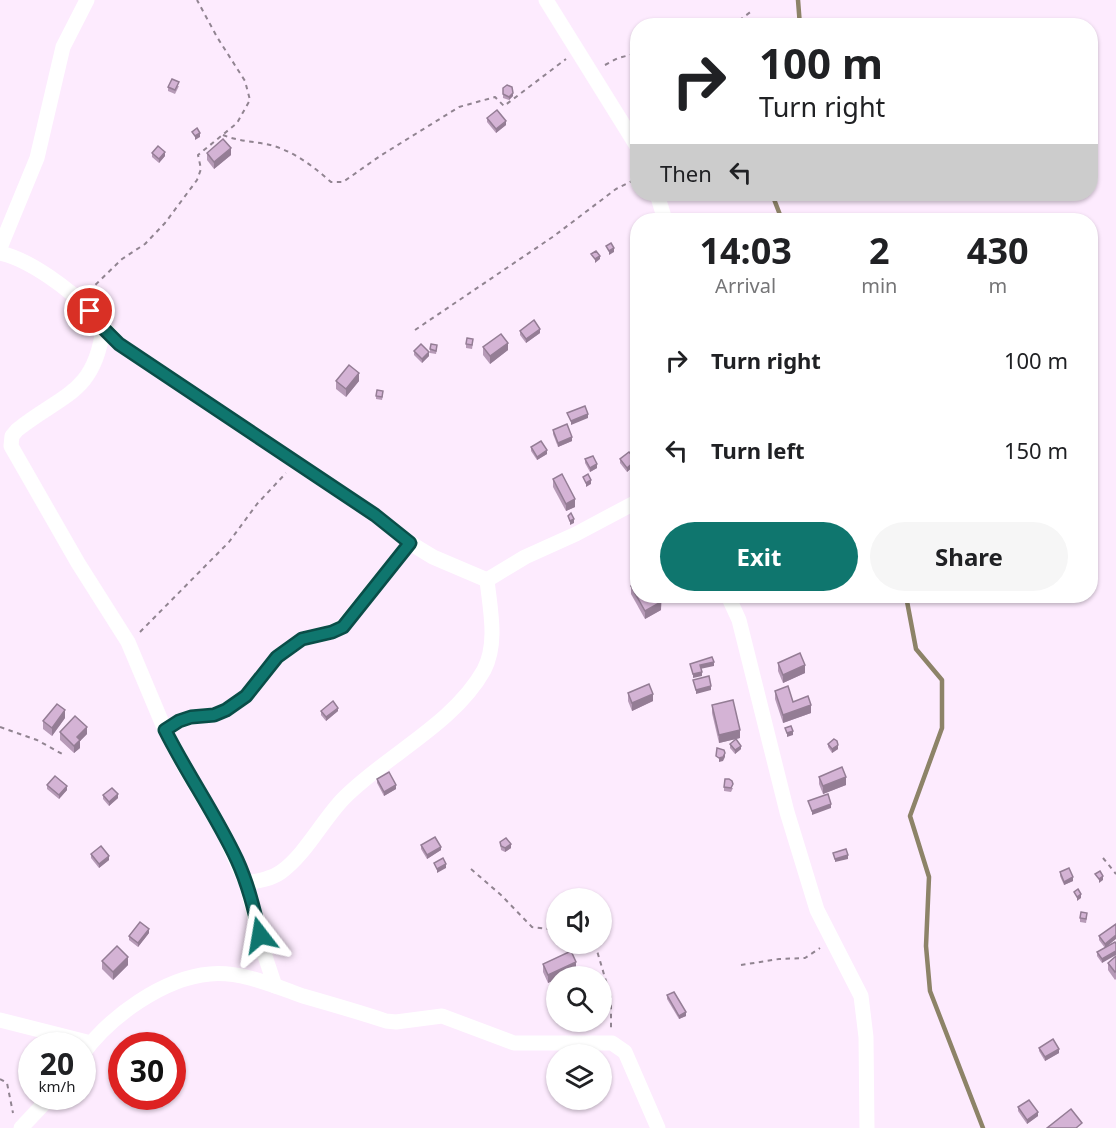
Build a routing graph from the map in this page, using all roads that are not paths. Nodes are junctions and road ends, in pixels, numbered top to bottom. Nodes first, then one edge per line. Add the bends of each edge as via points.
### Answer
1 (87, 0) edge
2 (546, 0) edge
3 (630, 135) edge
4 (0, 248) edge
5 (0, 253) edge
6 (104, 329) junction
7 (630, 505) edge
8 (410, 543) junction
9 (487, 580) junction
10 (731, 603) edge
11 (165, 730) junction
12 (246, 883) junction
13 (275, 986) junction
14 (0, 1020) edge
15 (36, 1032) edge
16 (96, 1040) edge
17 (33, 1110) edge
18 (17, 1123) edge
19 (657, 1128) edge
20 (867, 1128) edge

1 - 4 street via 63,47 37,158
2 - 3 street
5 - 6 street via 29,264 79,301
6 - 8 street via 119,344 375,515
6 - 11 street via 97,359 84,382 17,430 11,441 14,453 128,642
7 - 9 street
8 - 9 street
8 - 11 street via 343,627 296,643 277,657 246,696 226,710 191,717
9 - 12 street via 491,649 474,685 449,711 342,800 294,860 280,872
10 - 20 street via 817,910 861,996 866,1037
11 - 12 street via 223,832
12 - 13 street
13 - 16 street via 227,975 187,979 132,1006
13 - 19 street via 386,1021 441,1016 513,1043 612,1043 625,1052
14 - 15 street
17 - 18 street

